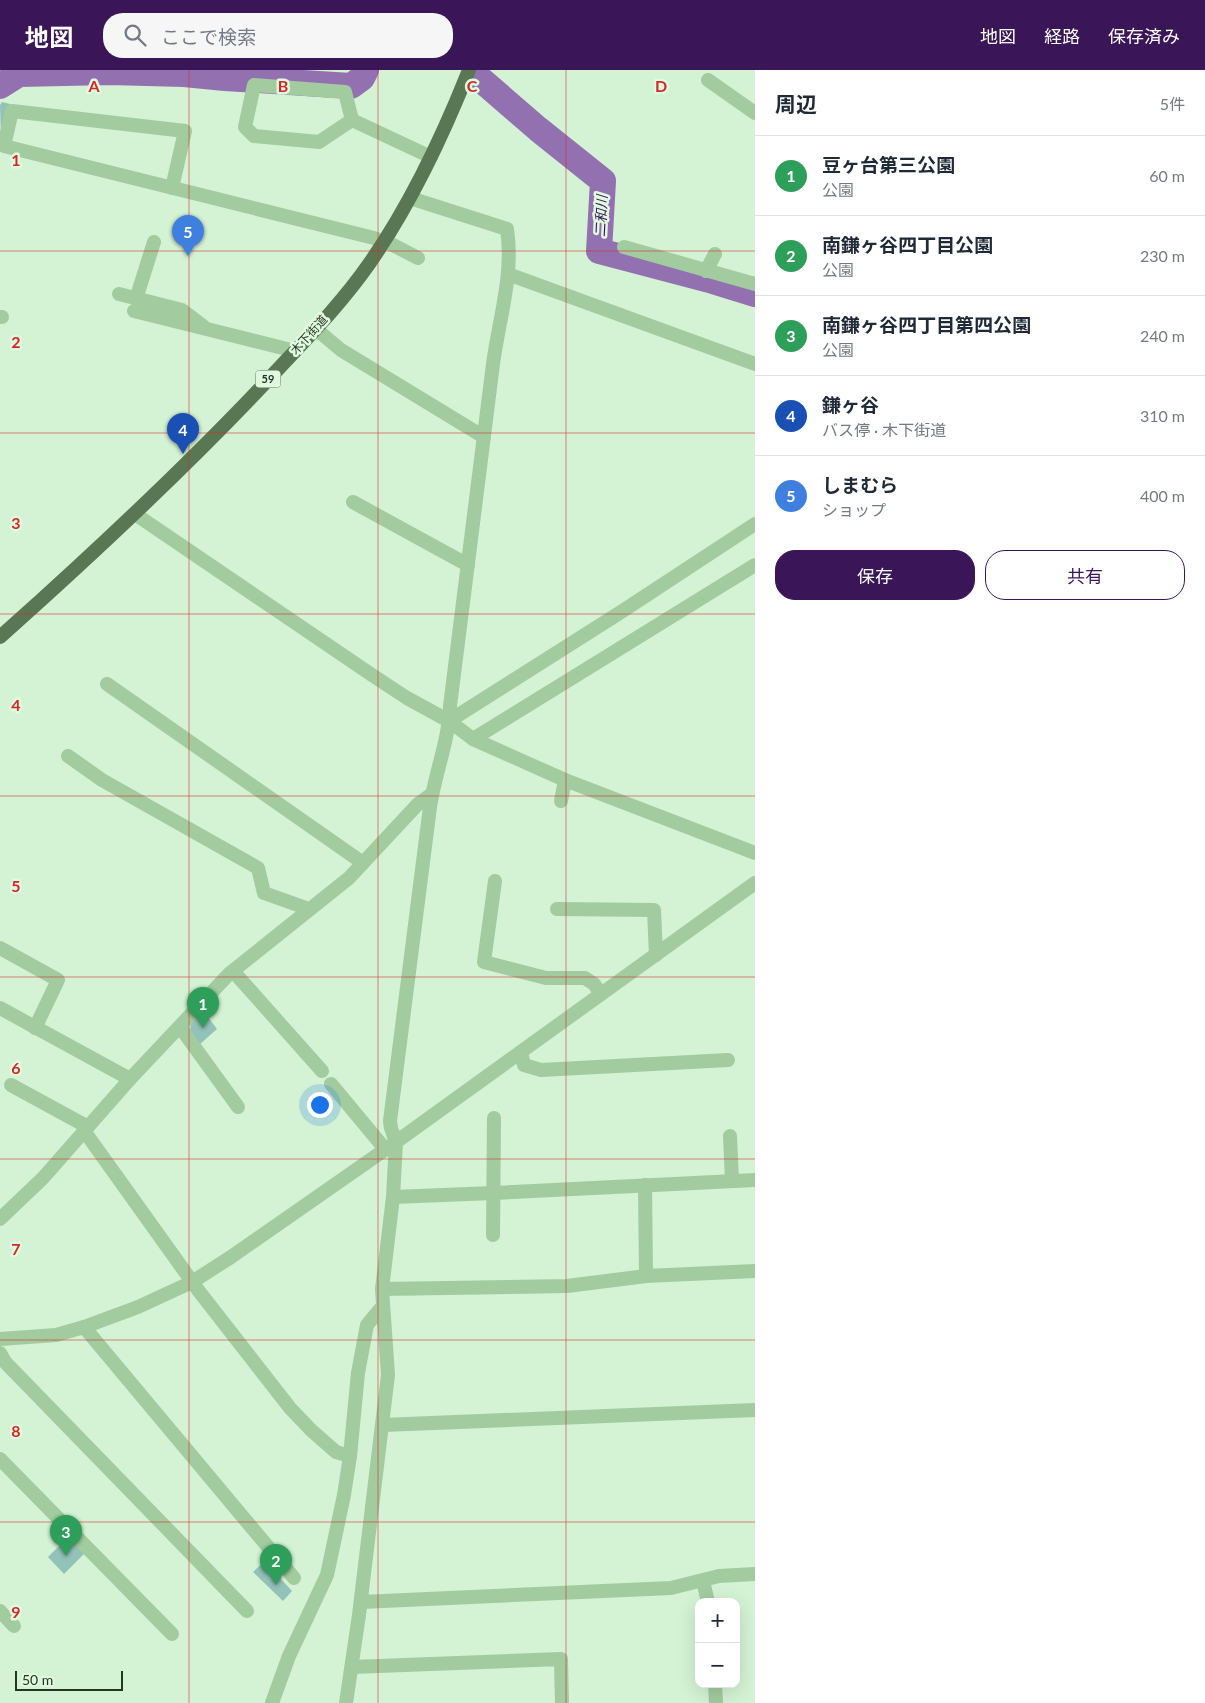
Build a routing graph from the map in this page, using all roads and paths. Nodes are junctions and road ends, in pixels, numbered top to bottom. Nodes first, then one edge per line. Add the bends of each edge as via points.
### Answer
1 (469, 70) edge
2 (708, 80) dead end
3 (755, 113) edge
4 (352, 120) junction
5 (431, 157) junction
6 (172, 188) junction
7 (410, 198) junction
8 (385, 241) junction
9 (154, 242) dead end
10 (624, 247) dead end
11 (715, 254) dead end
12 (418, 258) dead end
13 (706, 271) junction
14 (508, 274) junction
15 (755, 284) edge
16 (119, 294) dead end
17 (135, 305) junction
18 (314, 331) junction
19 (295, 351) junction
20 (755, 364) edge
21 (484, 437) junction
22 (353, 502) dead end
23 (135, 514) junction
24 (755, 524) edge
25 (468, 565) junction
26 (755, 565) edge
27 (0, 637) edge
28 (107, 684) dead end
29 (449, 721) junction
30 (473, 739) junction
31 (68, 756) dead end
32 (565, 780) junction
33 (432, 794) junction
34 (561, 801) dead end
35 (755, 853) edge
36 (363, 863) junction
37 (495, 881) dead end
38 (755, 883) edge
39 (308, 909) junction
40 (557, 909) dead end
41 (0, 948) edge
42 (656, 955) junction
43 (233, 971) junction
44 (601, 994) junction
45 (0, 1008) edge
46 (180, 1027) junction
47 (35, 1028) junction
48 (521, 1052) junction
49 (728, 1060) dead end
50 (322, 1072) dead end
51 (130, 1079) junction
52 (332, 1084) dead end
53 (12, 1086) dead end
54 (238, 1107) dead end
55 (494, 1118) dead end
56 (86, 1130) junction
57 (730, 1136) dead end
58 (390, 1146) junction
59 (755, 1180) edge
60 (732, 1181) junction
61 (645, 1185) junction
62 (493, 1193) junction
63 (393, 1197) junction
64 (0, 1219) edge
65 (493, 1235) dead end
66 (755, 1271) edge
67 (646, 1276) junction
68 (192, 1282) junction
69 (382, 1289) junction
70 (382, 1307) junction
71 (84, 1327) junction
72 (0, 1339) edge
73 (0, 1353) edge
74 (755, 1410) edge
75 (383, 1425) junction
76 (350, 1456) junction
77 (0, 1459) edge
78 (755, 1574) edge
79 (294, 1578) dead end
80 (703, 1580) junction
81 (707, 1598) edge
82 (361, 1602) junction
83 (0, 1611) edge
84 (247, 1611) dead end
85 (14, 1626) dead end
86 (172, 1634) dead end
87 (352, 1667) junction
88 (715, 1688) edge
89 (272, 1703) edge
90 (346, 1703) edge
91 (562, 1703) edge
92 (716, 1703) edge

1 - 5 main road, 木下街道 / 59
2 - 3 street
4 - 4 street via 345,92 254,85 245,127 254,136 319,142
4 - 5 street
5 - 7 main road, 木下街道 / 59
6 - 6 street via 4,146 12,111 185,131
6 - 8 street
7 - 8 main road, 木下街道 / 59
7 - 14 street via 507,229 510,249
8 - 12 street
8 - 18 main road, 木下街道 / 59
9 - 17 street
10 - 13 street
11 - 13 street
13 - 15 street
14 - 20 street
14 - 21 street
16 - 17 street
17 - 19 street via 182,310 207,329
18 - 19 main road, 木下街道 / 59
18 - 21 street
19 - 23 main road, 木下街道 / 59
21 - 25 street
22 - 25 street
23 - 27 main road, 木下街道 / 59
23 - 29 street via 372,675
24 - 29 street
25 - 29 street
26 - 30 street
28 - 36 street
29 - 30 street
29 - 33 street
30 - 32 street
31 - 39 street via 102,780 258,868 264,892
32 - 34 street
32 - 35 street
33 - 36 street via 417,805
33 - 58 street via 390,1121
36 - 39 street via 349,878
37 - 44 street via 484,962 546,978 585,978
38 - 42 street
39 - 43 street
40 - 42 street via 654,910
41 - 47 street via 58,980
42 - 44 street
43 - 46 street
43 - 50 street
44 - 48 street
45 - 47 street
46 - 51 street
46 - 54 street
47 - 51 street
48 - 49 street via 524,1065 541,1070
48 - 58 street
51 - 56 street
52 - 58 street
53 - 56 street
55 - 62 street
56 - 64 street
56 - 68 street
57 - 60 street
58 - 63 street
58 - 68 street
59 - 60 street
60 - 61 street
61 - 62 street
61 - 67 street
62 - 63 street
62 - 65 street
63 - 69 street
66 - 67 street
67 - 69 street via 567,1286
68 - 71 street
68 - 76 street via 290,1408 336,1452
69 - 70 street
70 - 75 street via 388,1375
70 - 76 street via 366,1325
71 - 72 street via 56,1334
71 - 79 street
73 - 84 street via 5,1362
74 - 75 street
75 - 82 street
76 - 89 street via 327,1575 289,1656
77 - 86 street
78 - 80 street
80 - 81 street
80 - 82 street via 671,1588
82 - 87 street
83 - 85 street
87 - 90 street
87 - 91 street via 561,1659
88 - 92 street

